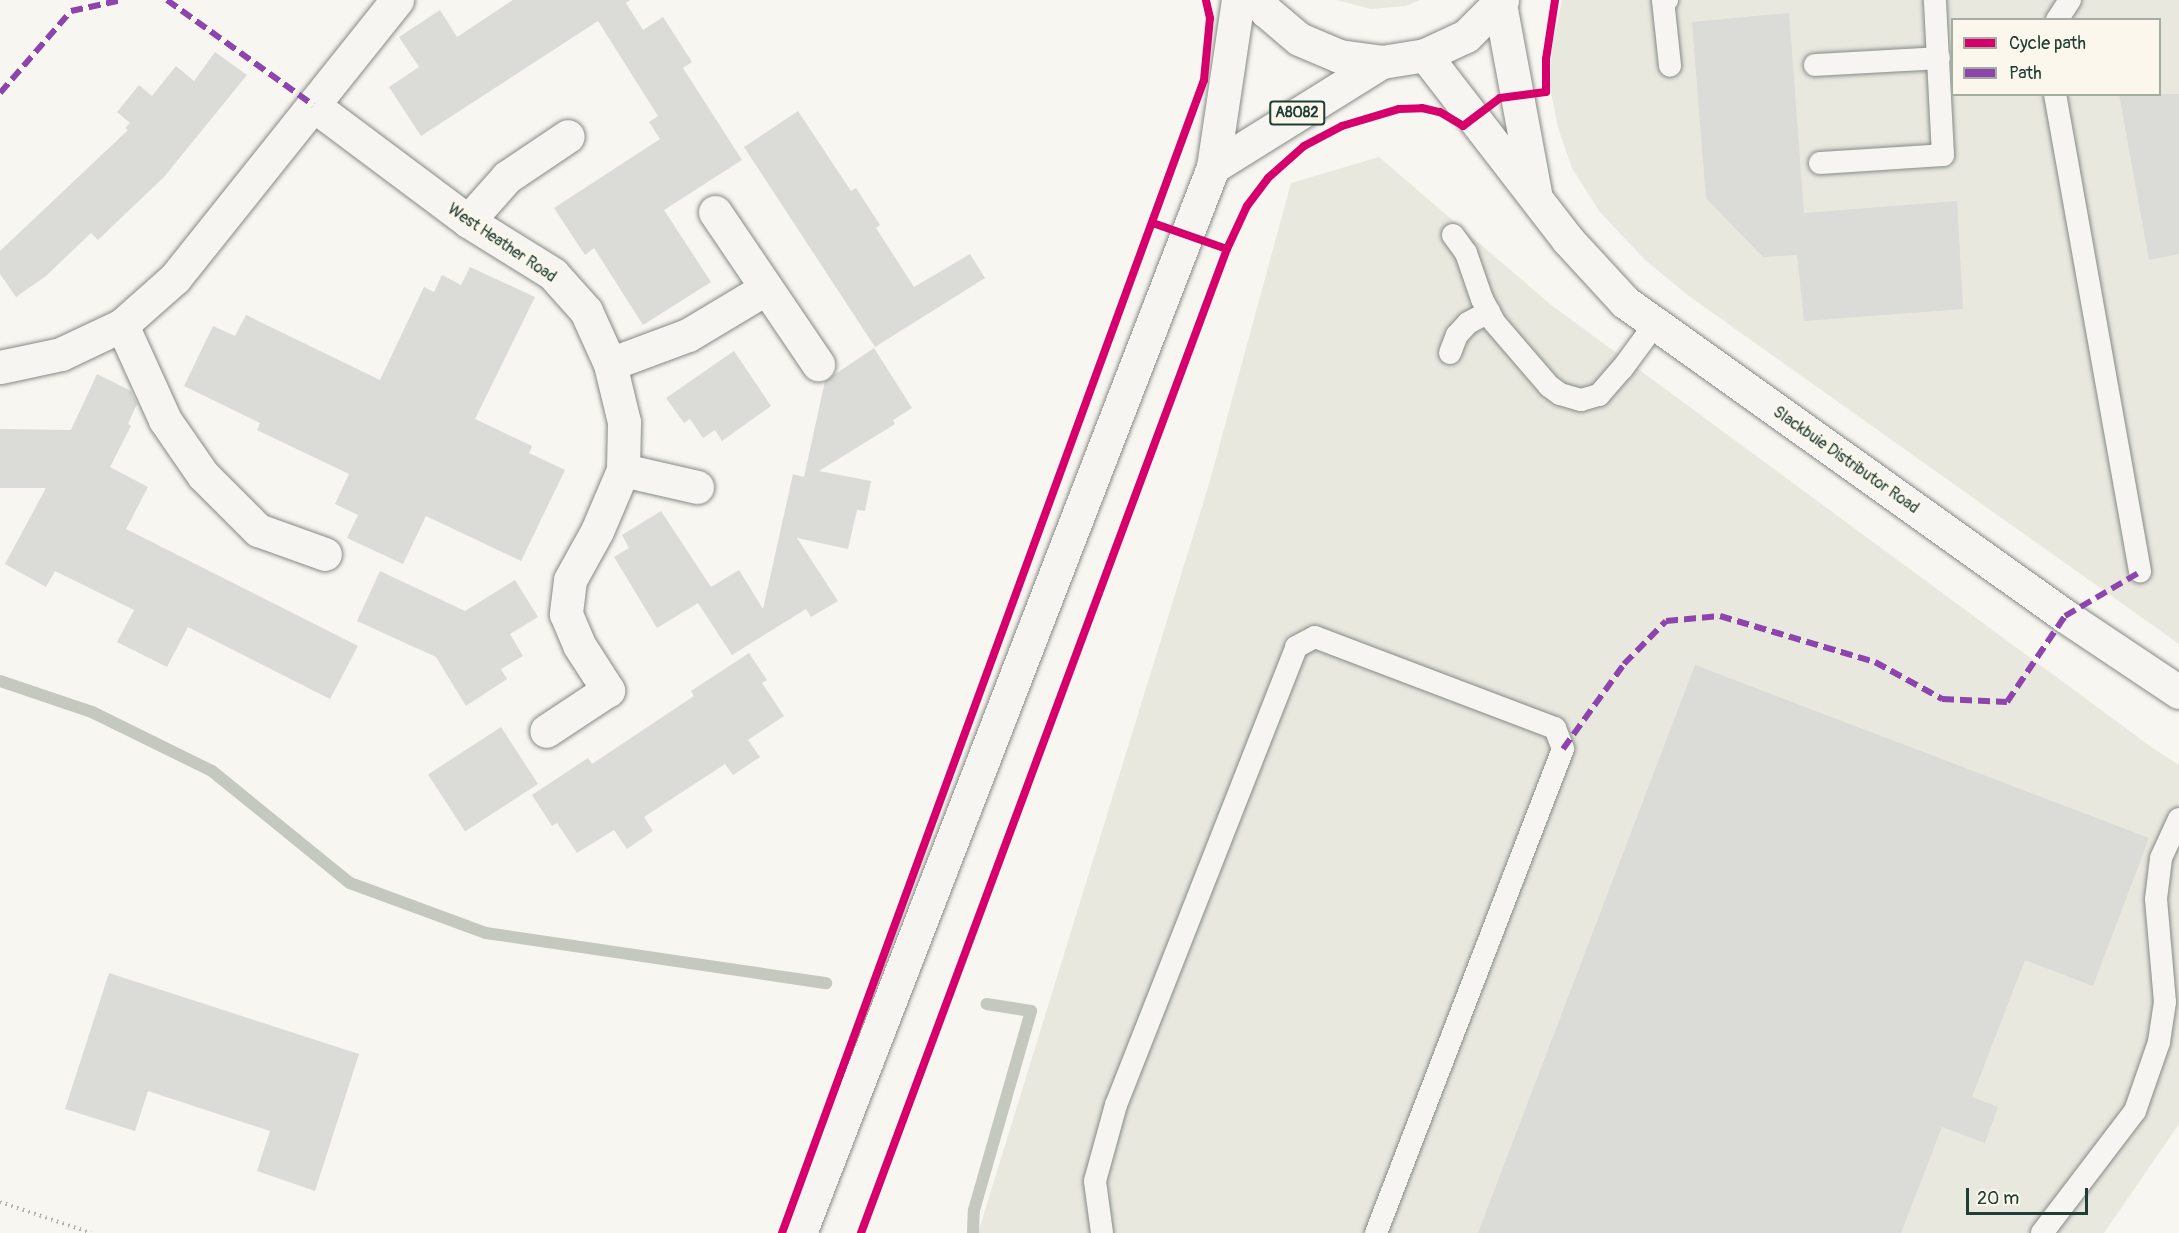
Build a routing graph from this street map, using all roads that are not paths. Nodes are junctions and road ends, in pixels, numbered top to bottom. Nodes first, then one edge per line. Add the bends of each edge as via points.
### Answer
1 (398, 0) edge
2 (1238, 0) edge
3 (1258, 0) edge
4 (1667, 0) edge
5 (1935, 0) edge
6 (2070, 0) edge
7 (1501, 2) edge
8 (2058, 18) edge
9 (1425, 55) junction
10 (1939, 58) junction
11 (1382, 62) junction
12 (1815, 65) dead end
13 (1670, 66) dead end
14 (2055, 96) edge
15 (313, 105) junction
16 (568, 136) dead end
17 (1820, 163) dead end
18 (1213, 167) junction
19 (1537, 201) junction
20 (715, 212) dead end
21 (468, 221) junction
22 (1453, 235) dead end
23 (765, 289) junction
24 (1489, 312) junction
25 (1655, 324) junction
26 (122, 325) junction
27 (1450, 353) dead end
28 (610, 364) junction
29 (818, 364) dead end
30 (0, 367) edge
31 (623, 470) junction
32 (697, 486) dead end
33 (325, 554) dead end
34 (2140, 572) dead end
35 (2179, 692) edge
36 (546, 731) dead end
37 (2179, 819) edge
38 (800, 1233) edge
39 (1102, 1233) edge
40 (1376, 1233) edge
41 (2042, 1233) edge

1 - 15 street
2 - 18 street
3 - 11 street, A8082 via 1299,39 1339,56
4 - 13 lane via 1663,0
5 - 10 lane
6 - 8 lane
7 - 9 street, A8082 via 1466,36
7 - 19 street, Slackbuie Distributor Road
9 - 11 street, A8082
9 - 19 street, Slackbuie Distributor Road
10 - 12 lane
10 - 17 lane via 1943,155
11 - 18 street, A8082
14 - 34 lane
15 - 21 street, West Heather Road
15 - 26 street via 175,278
16 - 21 street via 507,177
18 - 38 street
19 - 25 street, Slackbuie Distributor Road via 1625,302
20 - 23 street
21 - 28 street, West Heather Road via 553,274 586,311
22 - 24 lane via 1466,253
23 - 28 street via 688,334
23 - 29 street
24 - 25 lane via 1549,386 1581,400 1605,390
24 - 27 lane via 1467,323
25 - 35 street, Slackbuie Distributor Road via 2065,616
26 - 30 street via 61,354
26 - 33 street via 165,420 203,475 258,530
28 - 31 street, West Heather Road via 624,422
31 - 32 street
31 - 36 street, West Heather Road via 597,531 570,580 566,614 579,645 608,690
37 - 41 lane via 2161,858 2156,899 2165,1002 2158,1042 2134,1111
39 - 40 lane via 1095,1181 1116,1106 1296,647 1315,637 1555,728 1563,748

